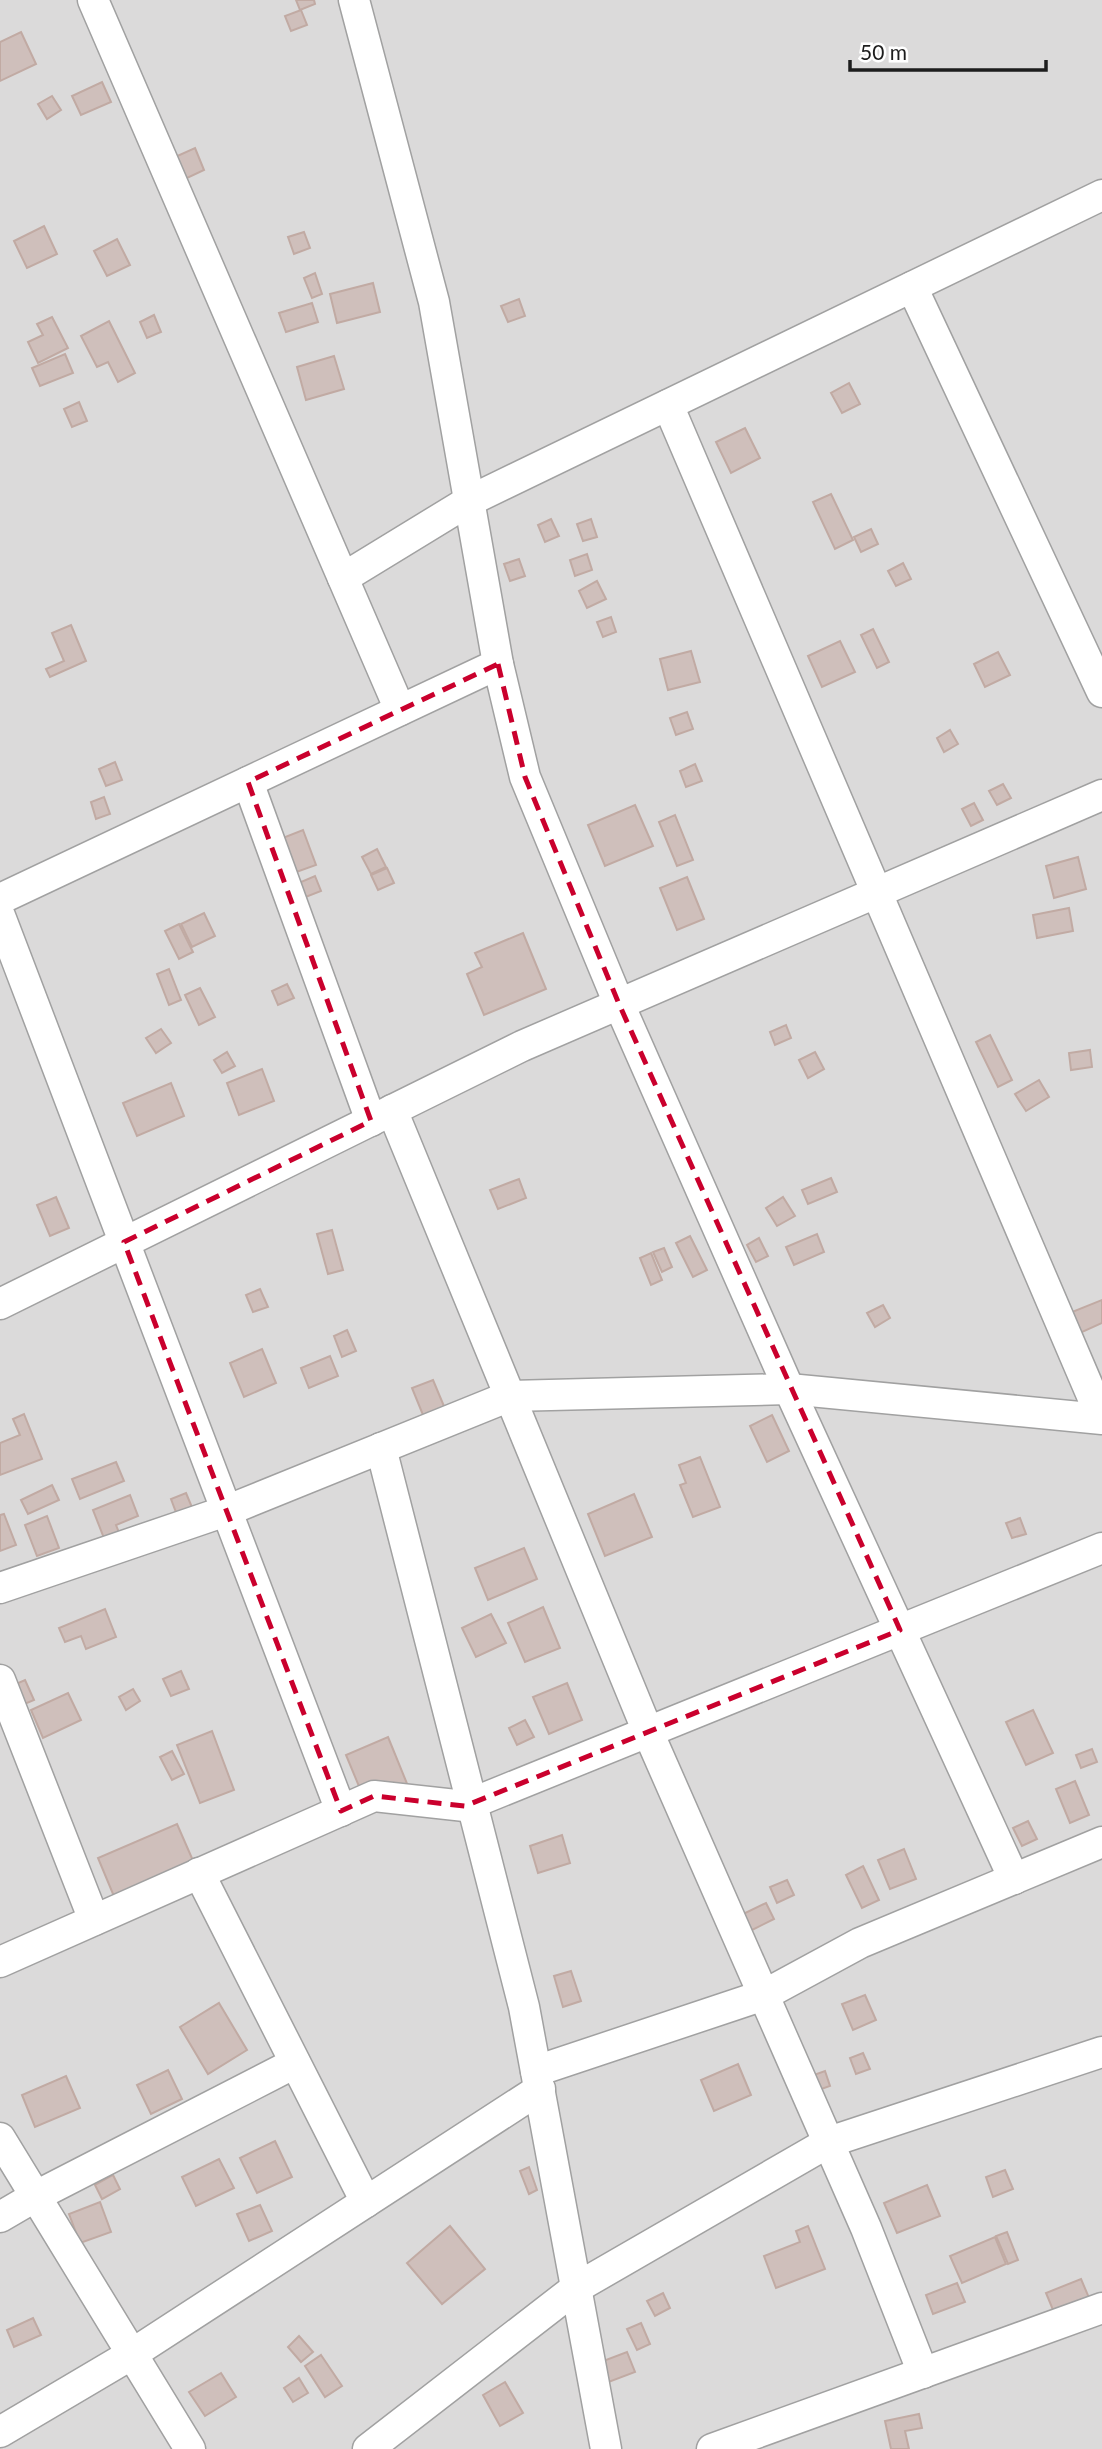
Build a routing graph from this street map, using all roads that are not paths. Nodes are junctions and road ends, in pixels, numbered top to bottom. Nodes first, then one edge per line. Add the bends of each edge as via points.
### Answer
1 (93, 0) edge
2 (354, 0) edge
3 (1102, 195) edge
4 (912, 287) junction
5 (668, 405) junction
6 (469, 501) junction
7 (343, 578) junction
8 (498, 664) junction
9 (1102, 692) edge
10 (400, 710) junction
11 (248, 782) junction
12 (1102, 795) edge
13 (878, 893) junction
14 (0, 899) edge
15 (0, 916) edge
16 (619, 1004) junction
17 (382, 1115) junction
18 (124, 1242) junction
19 (0, 1304) edge
20 (789, 1390) junction
21 (510, 1396) junction
22 (381, 1448) junction
23 (226, 1511) junction
24 (1102, 1548) edge
25 (0, 1587) edge
26 (900, 1630) junction
27 (0, 1680) edge
28 (648, 1731) junction
29 (472, 1803) junction
30 (341, 1811) junction
31 (1102, 1842) edge
32 (199, 1873) junction
33 (1014, 1879) junction
34 (94, 1920) junction
35 (0, 1962) edge
36 (764, 1995) junction
37 (1102, 2052) edge
38 (295, 2063) junction
39 (538, 2080) junction
40 (0, 2138) edge
41 (829, 2142) junction
42 (36, 2196) junction
43 (366, 2202) junction
44 (0, 2217) edge
45 (576, 2288) junction
46 (1102, 2308) edge
47 (132, 2354) junction
48 (923, 2373) junction
49 (0, 2432) edge
50 (190, 2449) edge
51 (368, 2449) edge
52 (606, 2449) edge
53 (712, 2449) edge

1 - 7 street
2 - 6 street via 434,302
3 - 4 street
4 - 5 street
4 - 9 street
5 - 6 street
5 - 13 street
6 - 7 street
6 - 8 street
7 - 10 street
8 - 10 street
8 - 16 street via 525,776
10 - 11 street
11 - 14 street
11 - 17 street
12 - 13 street
13 - 16 street
13 - 20 street via 1102,1419
15 - 18 street
16 - 17 street
16 - 20 street
17 - 18 street
17 - 21 street
18 - 19 street
18 - 23 street
20 - 21 street
20 - 26 street
21 - 22 street
21 - 28 street
22 - 23 street
22 - 29 street
23 - 25 street
23 - 30 street
24 - 26 street
26 - 28 street
26 - 33 street
27 - 34 street
28 - 29 street
28 - 36 street
29 - 30 street via 464,1806 374,1796
29 - 39 street
30 - 32 street
31 - 33 street
32 - 34 street
32 - 38 street
33 - 36 street via 860,1943
34 - 35 street
36 - 39 street
36 - 41 street
37 - 41 street
38 - 42 street
38 - 43 street
39 - 43 street
39 - 45 street
40 - 42 street
41 - 45 street
41 - 48 street
42 - 44 street
42 - 47 street
43 - 47 street
45 - 51 street
45 - 52 street
46 - 48 street
47 - 49 street
47 - 50 street
48 - 53 street

